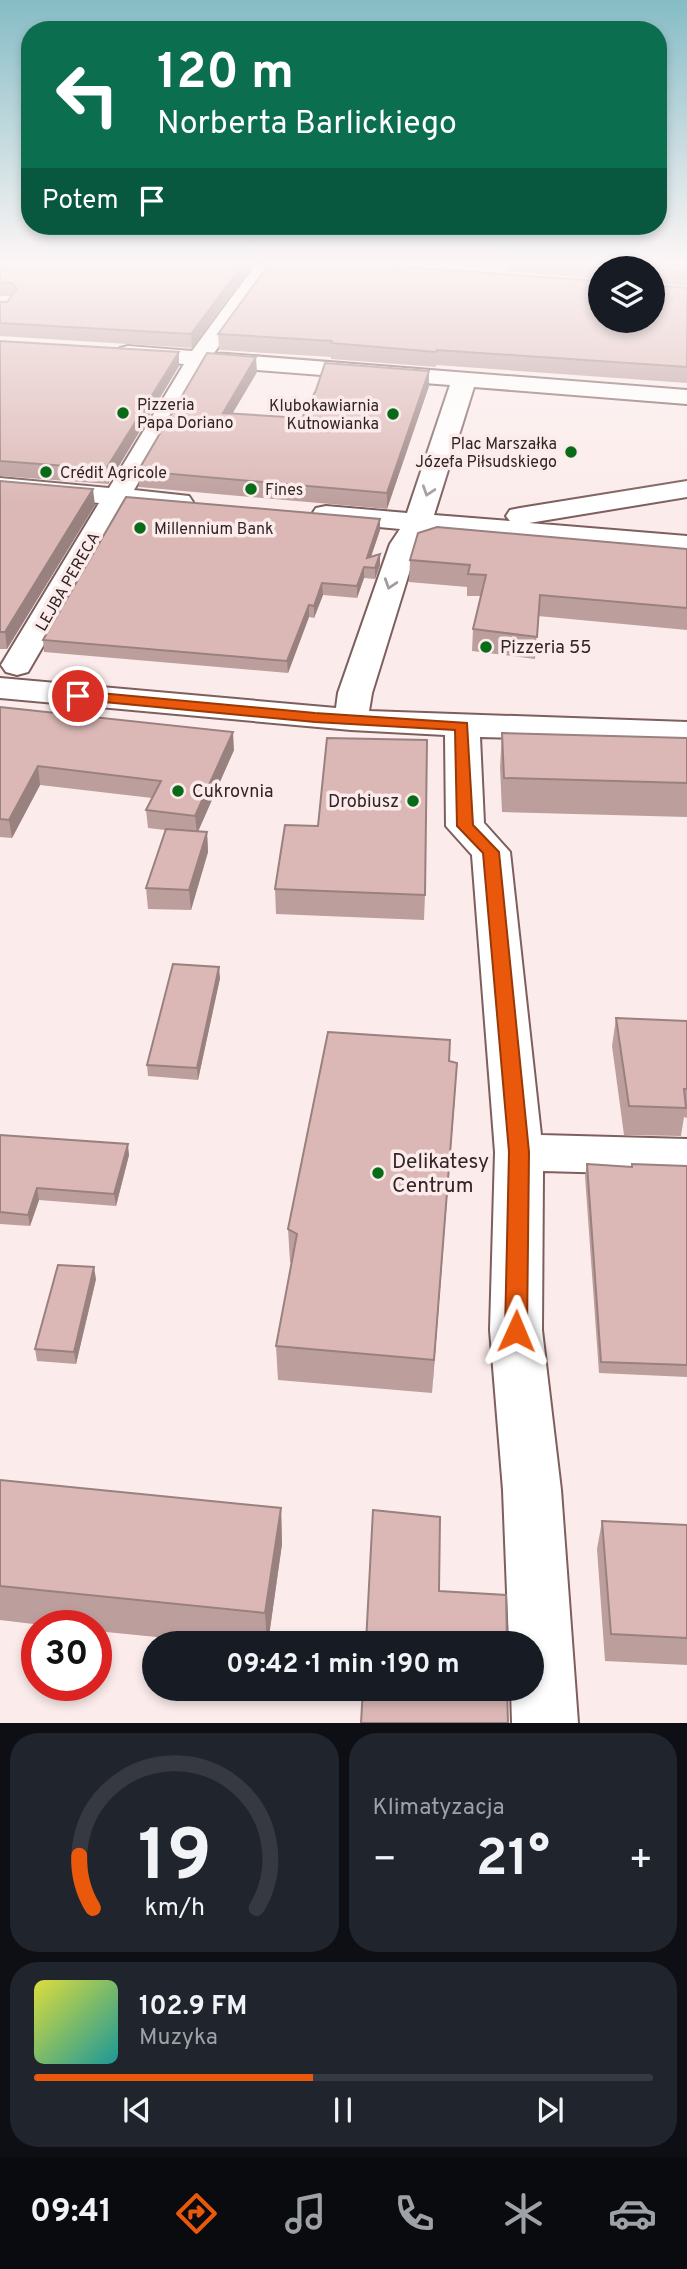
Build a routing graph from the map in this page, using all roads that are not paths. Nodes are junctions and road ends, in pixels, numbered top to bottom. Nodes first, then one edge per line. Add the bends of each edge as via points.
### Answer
1 (209, 344) edge
2 (106, 352) edge
3 (199, 358) junction
4 (464, 380) junction
5 (687, 397) edge
6 (0, 486) edge
7 (687, 489) edge
8 (116, 496) junction
9 (198, 503) edge
10 (294, 512) edge
11 (418, 522) junction
12 (457, 525) junction
13 (687, 545) edge
14 (9, 677) edge
15 (351, 720) junction
16 (462, 726) junction
17 (687, 732) edge
18 (519, 1152) junction
19 (687, 1157) edge
20 (545, 1723) edge

1 - 3 street, LEJBA PERECA
2 - 3 street
3 - 4 street
3 - 8 street, LEJBA PERECA
4 - 5 street
4 -> 11 street
6 - 8 street
7 - 12 street
8 - 9 street
8 - 14 street, LEJBA PERECA
10 - 11 street
11 - 12 street
11 -> 15 street via 404,544 355,693
12 - 13 street
14 - 15 street
15 - 16 street
16 - 17 street
16 - 18 street via 465,826 491,852
18 - 19 street
18 - 20 street via 516,1331 532,1490

